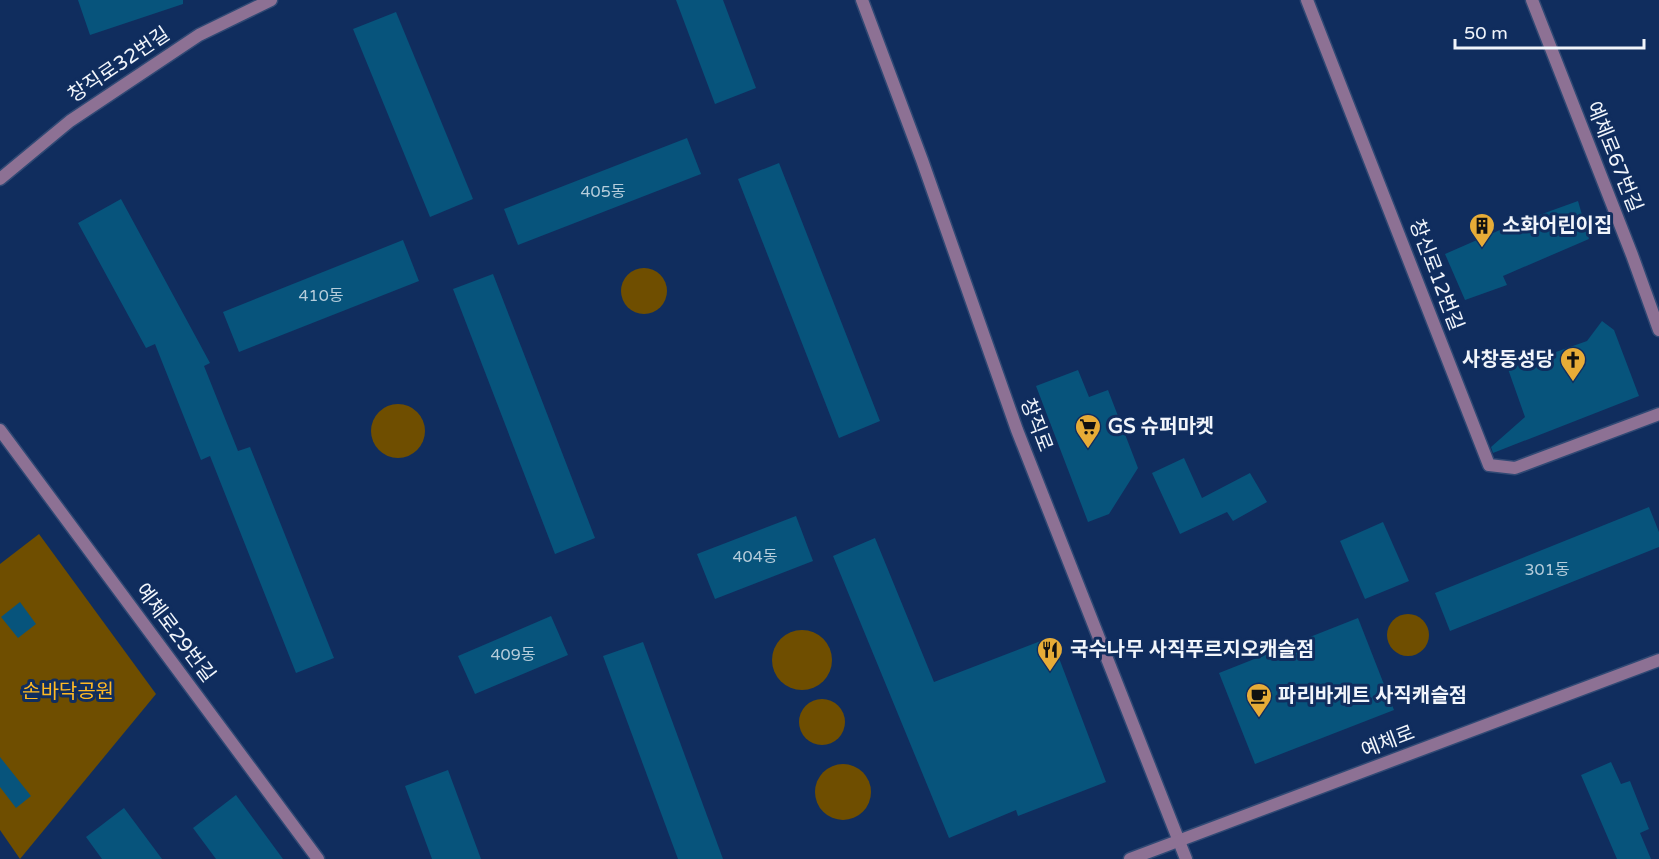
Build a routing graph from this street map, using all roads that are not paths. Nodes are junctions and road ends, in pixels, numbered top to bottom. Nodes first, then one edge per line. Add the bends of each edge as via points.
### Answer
1 (271, 0) edge
2 (862, 0) edge
3 (1307, 0) edge
4 (1532, 0) edge
5 (0, 179) edge
6 (1659, 330) edge
7 (1659, 414) edge
8 (0, 430) edge
9 (1659, 660) edge
10 (1179, 842) junction
11 (318, 859) edge
12 (1130, 859) edge
13 (1186, 859) edge

1 - 5 street, 창직로32번길 via 199,35 70,121
2 - 10 street, 창직로 via 1017,430
3 - 7 street, 창신로12번길 via 1489,465 1515,468
4 - 6 street, 예체로67번길
8 - 11 street, 예체로29번길
9 - 10 street, 예체로
10 - 12 street, 예체로
10 - 13 street, 창직로

